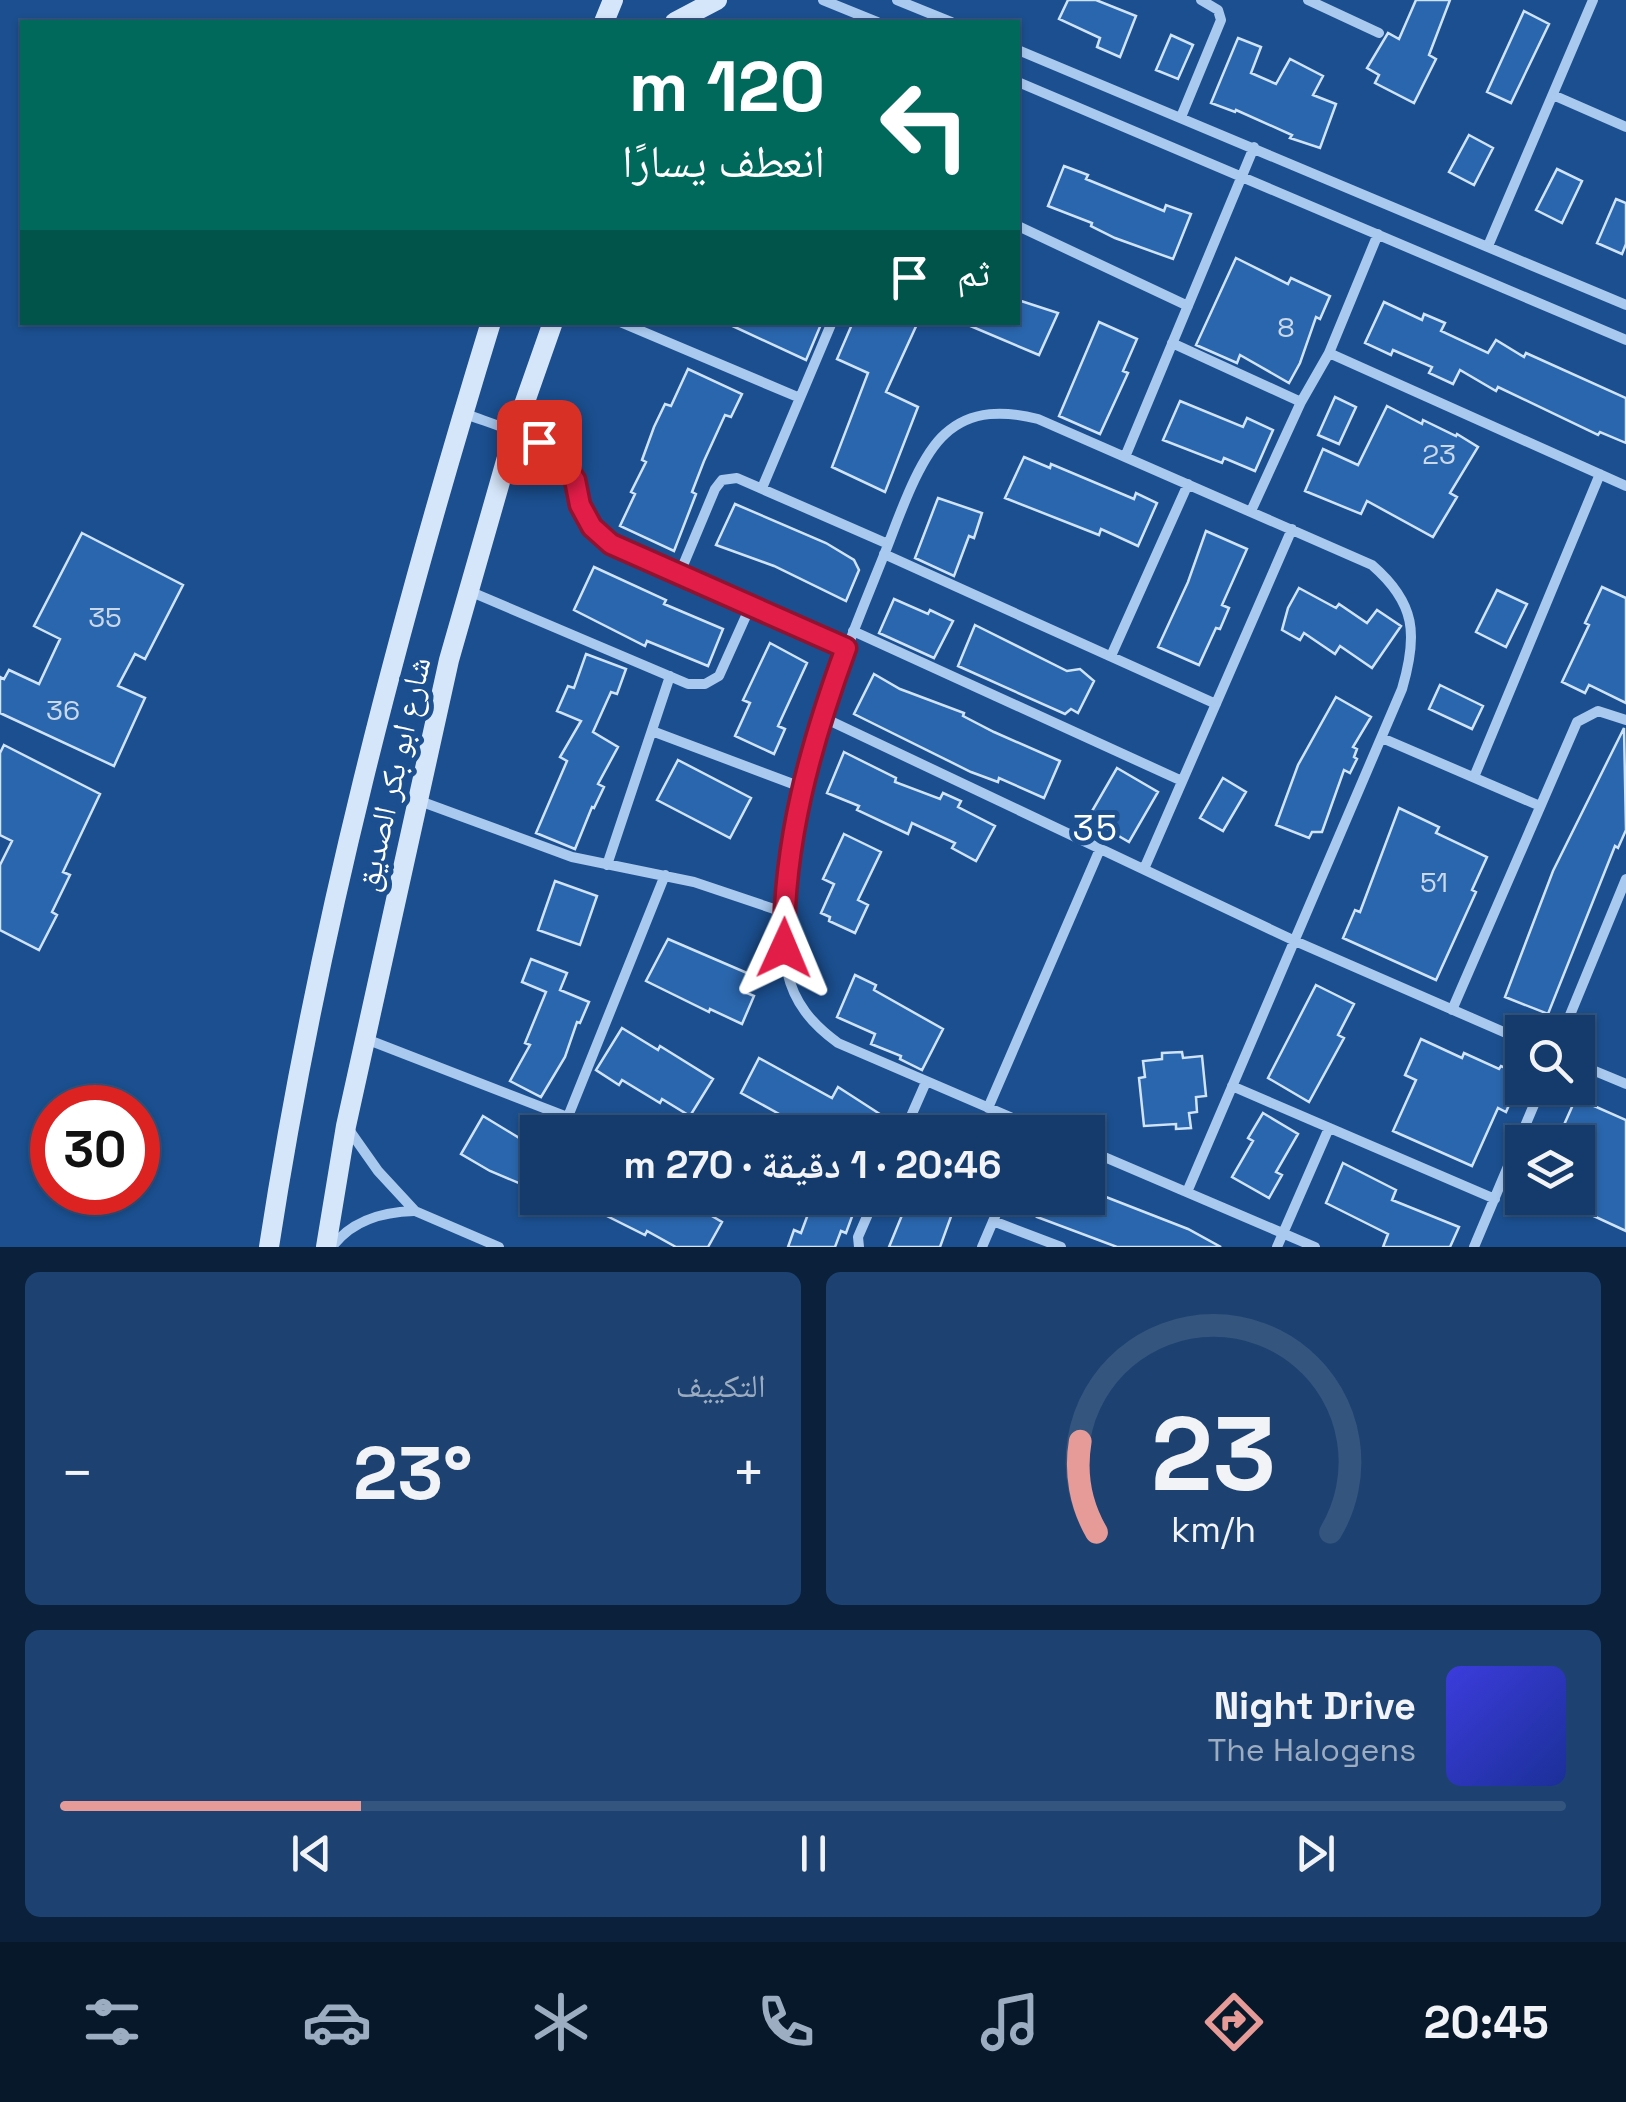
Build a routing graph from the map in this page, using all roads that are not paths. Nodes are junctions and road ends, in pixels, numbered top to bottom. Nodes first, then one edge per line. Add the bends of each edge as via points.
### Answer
1 (717, 0) edge
2 (823, 0) edge
3 (896, 0) edge
4 (1201, 0) edge
5 (1308, 0) edge
6 (1594, 0) edge
7 (678, 20) edge
8 (872, 20) edge
9 (946, 20) edge
10 (1379, 33) dead end
11 (1020, 51) edge
12 (1020, 83) edge
13 (1553, 95) junction
14 (1181, 117) junction
15 (1626, 127) edge
16 (1254, 147) junction
17 (1242, 175) junction
18 (1020, 227) edge
19 (1378, 234) junction
20 (1488, 246) junction
21 (1188, 306) junction
22 (1626, 306) edge
23 (490, 325) edge
24 (553, 325) edge
25 (627, 325) edge
26 (831, 325) edge
27 (1626, 340) edge
28 (1172, 343) junction
29 (1329, 354) junction
30 (800, 398) junction
31 (1302, 402) junction
32 (463, 414) junction
33 (514, 433) junction
34 (1125, 457) junction
35 (1600, 474) junction
36 (1188, 484) junction
37 (1626, 486) edge
38 (762, 488) junction
39 (1251, 512) junction
40 (1292, 529) junction
41 (886, 549) junction
42 (679, 575) junction
43 (468, 591) junction
44 (750, 607) junction
45 (853, 631) junction
46 (846, 648) junction
47 (1111, 656) junction
48 (670, 676) junction
49 (1216, 704) junction
50 (822, 717) junction
51 (1626, 720) edge
52 (652, 732) junction
53 (1382, 738) junction
54 (1474, 777) junction
55 (1182, 781) junction
56 (802, 787) junction
57 (416, 800) junction
58 (1540, 806) junction
59 (1100, 848) junction
60 (607, 866) junction
61 (1144, 869) junction
62 (665, 875) junction
63 (1626, 879) edge
64 (783, 912) junction
65 (1295, 941) junction
66 (1452, 1010) junction
67 (1571, 1015) edge
68 (1505, 1033) edge
69 (366, 1039) junction
70 (1595, 1071) edge
71 (926, 1082) junction
72 (1626, 1084) edge
73 (1232, 1086) junction
74 (1534, 1105) edge
75 (988, 1108) junction
76 (557, 1115) edge
77 (569, 1115) edge
78 (911, 1115) edge
79 (1002, 1115) edge
80 (346, 1126) junction
81 (1329, 1128) junction
82 (1105, 1157) edge
83 (1186, 1192) junction
84 (1495, 1199) junction
85 (415, 1211) junction
86 (868, 1215) edge
87 (996, 1215) edge
88 (993, 1221) junction
89 (1283, 1234) junction
90 (269, 1247) edge
91 (329, 1247) edge
92 (499, 1247) edge
93 (858, 1247) edge
94 (982, 1247) edge
95 (1061, 1247) edge
96 (1277, 1247) edge
97 (1315, 1247) edge
98 (1474, 1247) edge

1 - 7 main road
2 - 8 street
3 - 9 street
4 - 14 street via 1221,20
5 - 10 street
6 - 13 street
11 - 14 street
12 - 17 street
13 - 15 street
13 - 20 street
14 - 16 street
16 - 17 street
16 - 20 street
17 - 19 street
17 - 21 street
18 - 21 street
19 - 27 street
19 - 29 street
20 - 22 street
21 - 28 street
23 - 32 main road, شارع ابو بكر الصديق
24 - 33 main road, شارع ابو بكر الصديق
25 - 30 street
26 - 30 street
28 - 31 street
28 - 34 street
29 - 31 street
29 - 35 street
30 - 38 street
31 - 39 street
32 - 33 street
32 - 90 main road, شارع ابو بكر الصديق via 350,838
33 - 42 street via 560,458 592,527 611,544
33 - 43 main road, شارع ابو بكر الصديق
34 - 36 street
34 - 41 street via 1010,412 961,422 932,449
35 - 37 street
35 - 54 street
36 - 39 street
36 - 47 street
38 - 41 street
38 - 42 street via 722,480
39 - 40 street
40 - 49 street
40 - 53 street via 1372,565 1403,600 1413,642
41 - 45 street
41 - 47 street
42 - 44 street
43 - 48 street
43 - 57 main road, شارع ابو بكر الصديق
44 - 46 street
44 - 48 street via 719,676 688,684
45 - 46 street
45 - 55 street
46 - 50 street
47 - 49 street
48 - 52 street
49 - 55 street
50 - 56 street
50 - 59 street
51 - 58 street via 1598,711 1577,722
52 - 56 street
52 - 60 street
53 - 54 street
53 - 65 street
54 - 58 street
55 - 61 street
56 - 64 street
57 - 60 street
57 - 69 main road, شارع ابو بكر الصديق
58 - 66 street
59 - 61 street
59 - 75 street
60 - 62 street
61 - 65 street
62 - 64 street
62 - 77 street
63 - 67 street
64 - 71 street via 787,971 804,1012 838,1044
65 - 66 street
65 - 73 street
66 - 68 street
69 - 76 street
69 - 80 main road, شارع ابو بكر الصديق
70 - 72 street
71 - 75 street
71 - 78 street
73 - 81 street
73 - 83 street
74 - 84 street
75 - 79 street
80 - 85 street
80 - 91 main road, شارع ابو بكر الصديق
81 - 84 street
81 - 89 street
82 - 83 street
83 - 89 street
84 - 98 street
85 - 91 street via 372,1217
85 - 92 street
86 - 93 street
87 - 88 street
88 - 94 street
88 - 95 street
89 - 96 street
89 - 97 street

